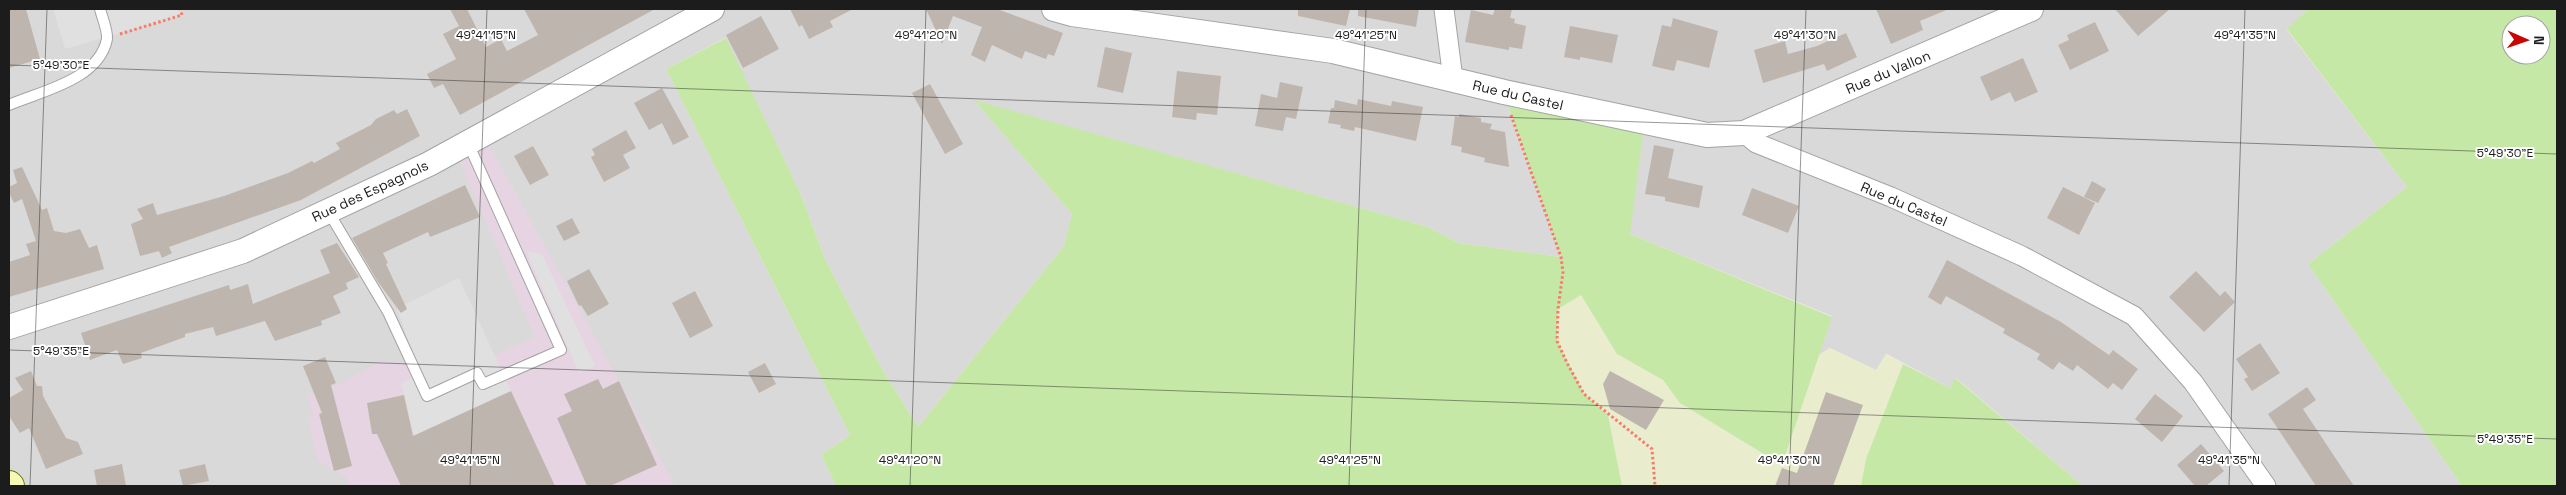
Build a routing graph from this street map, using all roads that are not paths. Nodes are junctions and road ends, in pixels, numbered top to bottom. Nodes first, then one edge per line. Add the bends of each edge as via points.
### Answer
1 (100, 9) edge
2 (712, 9) edge
3 (1054, 9) edge
4 (1444, 9) edge
5 (2031, 9) edge
6 (1453, 80) junction
7 (9, 105) edge
8 (1744, 133) junction
9 (468, 143) junction
10 (328, 211) junction
11 (9, 327) edge
12 (2266, 486) edge

1 - 7 lane via 107,38 97,60 78,77
2 - 9 street, Rue des Espagnols
3 - 6 street, Rue du Castel via 1333,51
4 - 6 street, Rue du Castel
5 - 8 street, Rue du Vallon
6 - 8 street, Rue du Castel via 1707,135
8 - 12 street, Rue du Castel via 1756,143 1891,197 2022,256 2134,316 2193,382
9 - 10 street, Rue des Espagnols
9 - 10 lane via 562,350 483,384 477,373 427,396 388,312
10 - 11 street, Rue des Espagnols via 243,251

